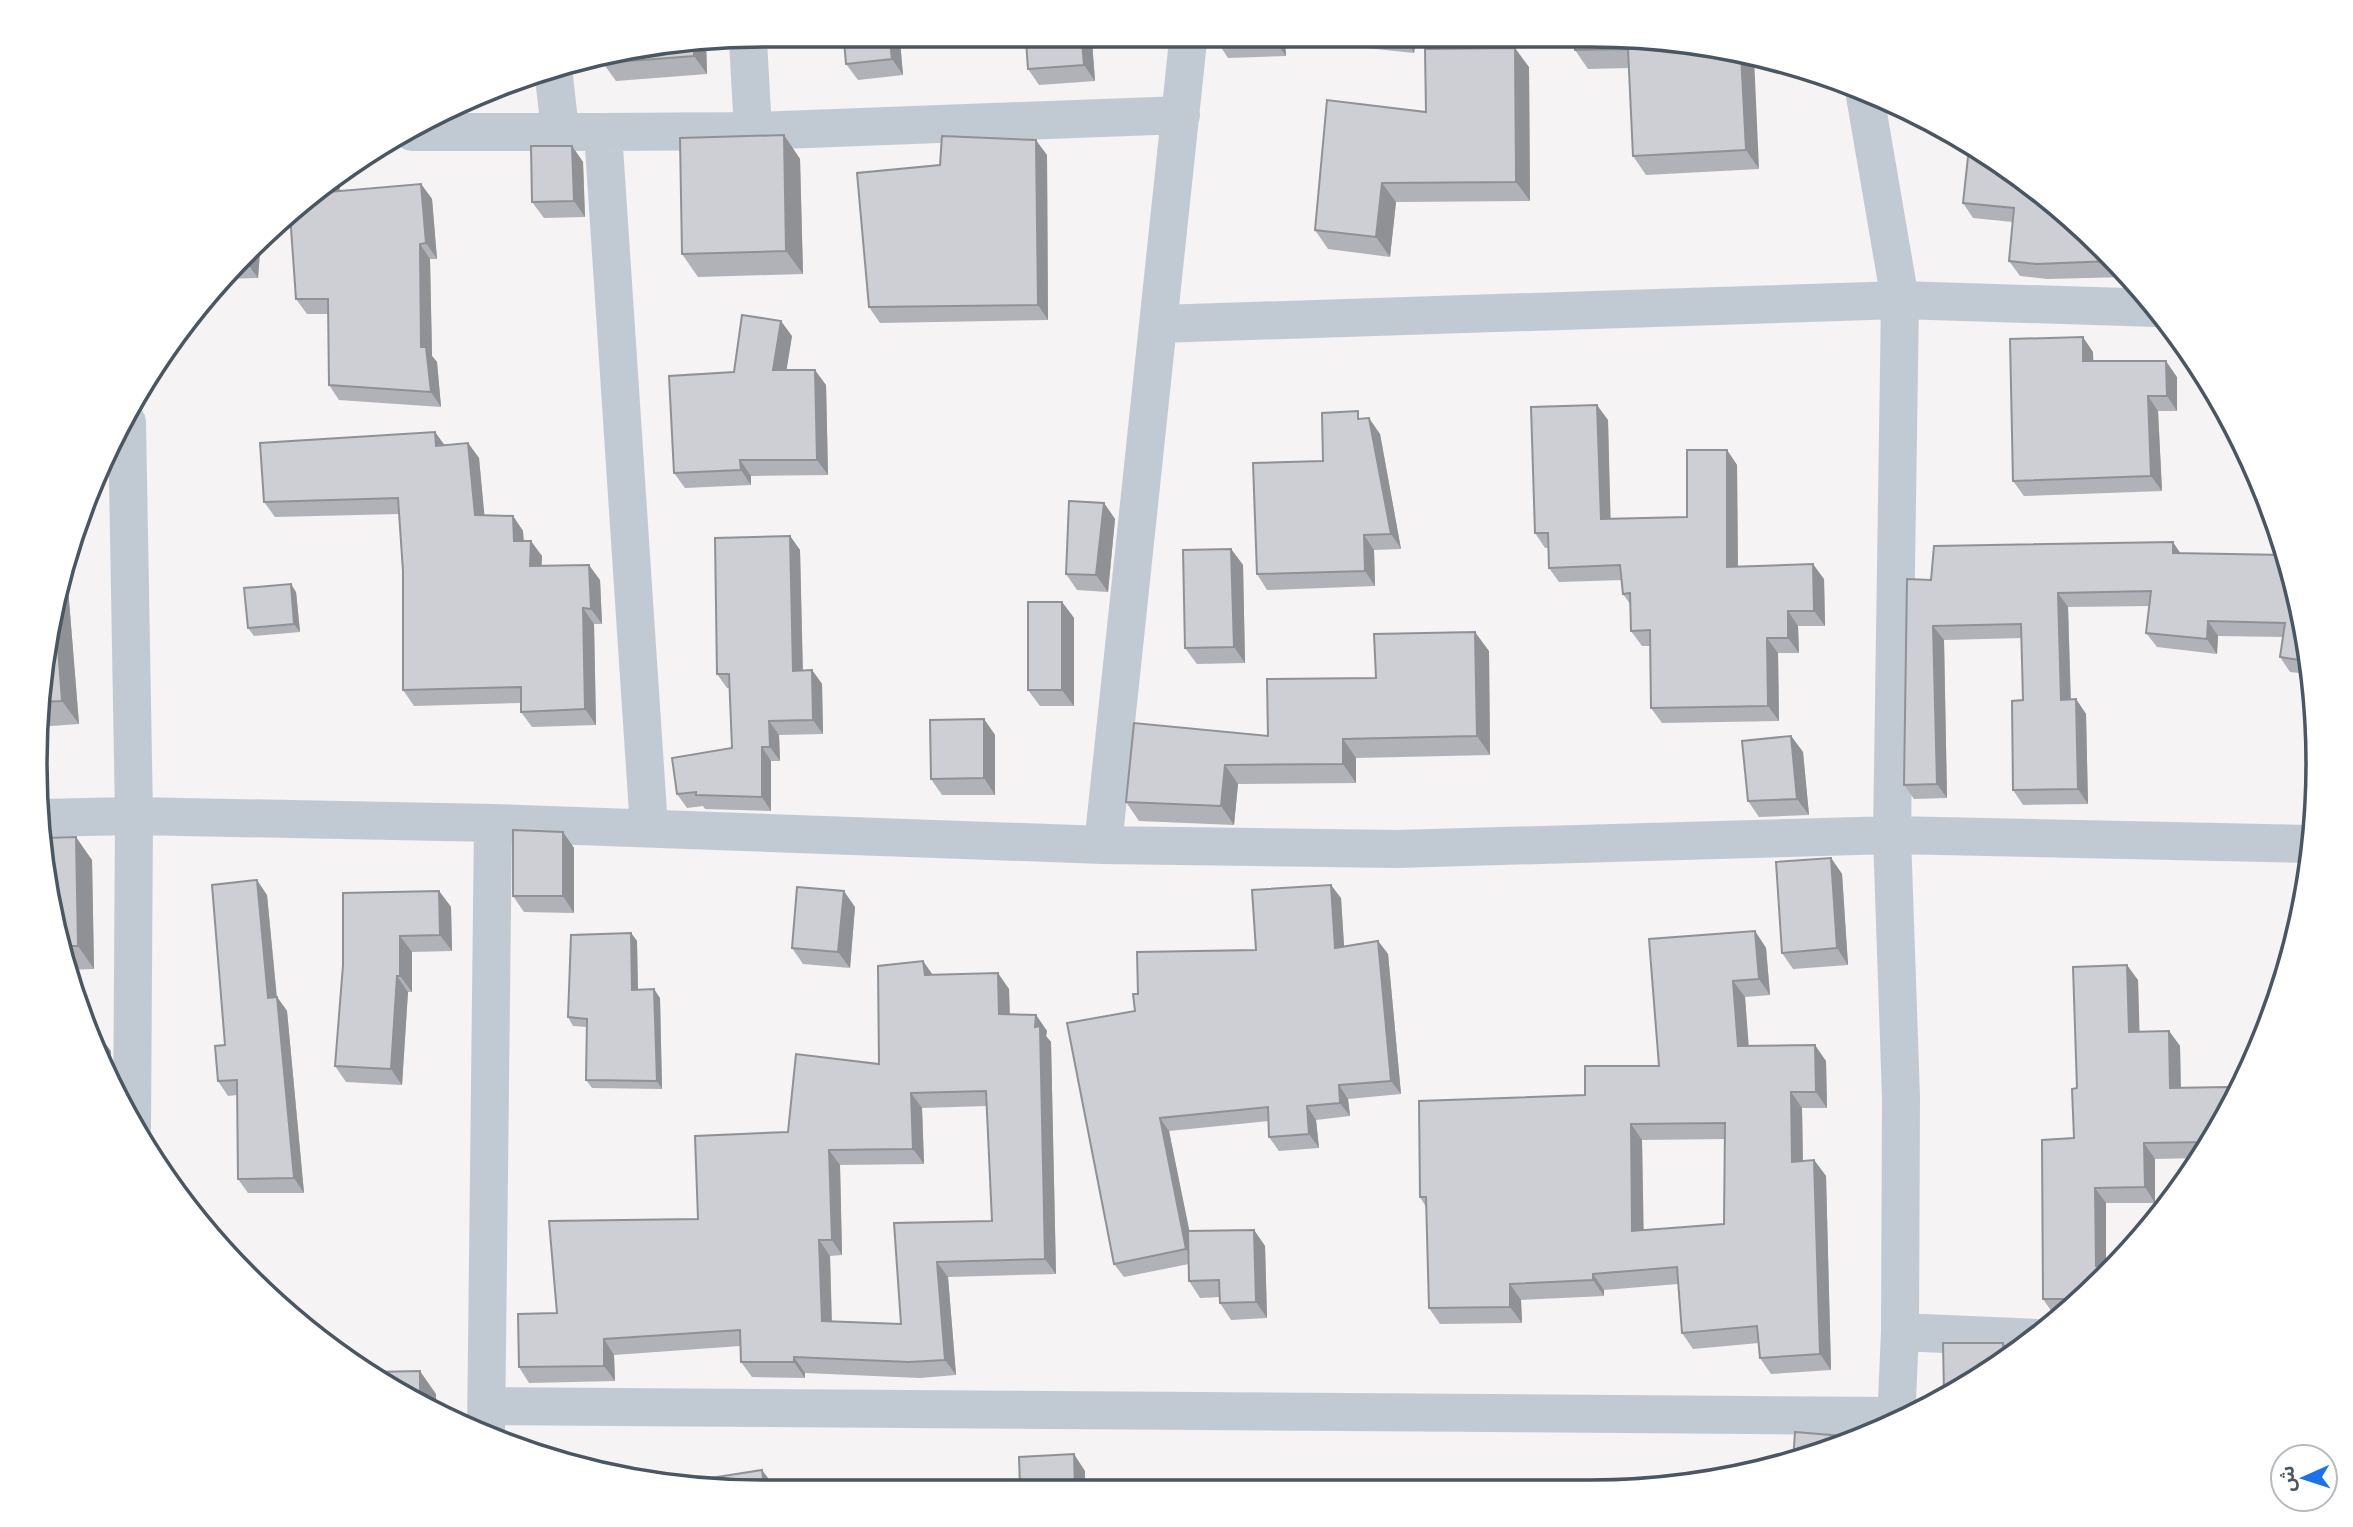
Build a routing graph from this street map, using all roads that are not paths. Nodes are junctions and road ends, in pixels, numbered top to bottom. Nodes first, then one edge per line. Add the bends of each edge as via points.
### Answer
1 (1187, 47) edge
2 (748, 48) edge
3 (554, 79) edge
4 (1866, 103) edge
5 (1181, 116) junction
6 (559, 130) junction
7 (753, 131) junction
8 (426, 132) edge
9 (603, 132) junction
10 (1900, 300) junction
11 (2142, 308) edge
12 (1159, 324) junction
13 (127, 435) edge
14 (134, 816) junction
15 (50, 818) edge
16 (494, 823) junction
17 (649, 828) junction
18 (1892, 835) junction
19 (2301, 844) edge
20 (1103, 845) junction
21 (132, 1101) edge
22 (1900, 1332) junction
23 (2019, 1337) edge
24 (1897, 1410) edge
25 (1877, 1419) edge
26 (487, 1420) edge

1 - 5 street
2 - 7 street
3 - 6 street
4 - 10 street
5 - 7 street
5 - 12 street
6 - 8 street
6 - 9 street
7 - 9 street
9 - 17 street
10 - 11 street
10 - 12 street
10 - 18 street
12 - 20 street
13 - 14 street
14 - 15 street
14 - 16 street
14 - 21 street
16 - 17 street
16 - 26 street
17 - 20 street
18 - 19 street
18 - 20 street via 1396,849
18 - 22 street via 1901,1098
22 - 23 street
22 - 24 street
25 - 26 street

